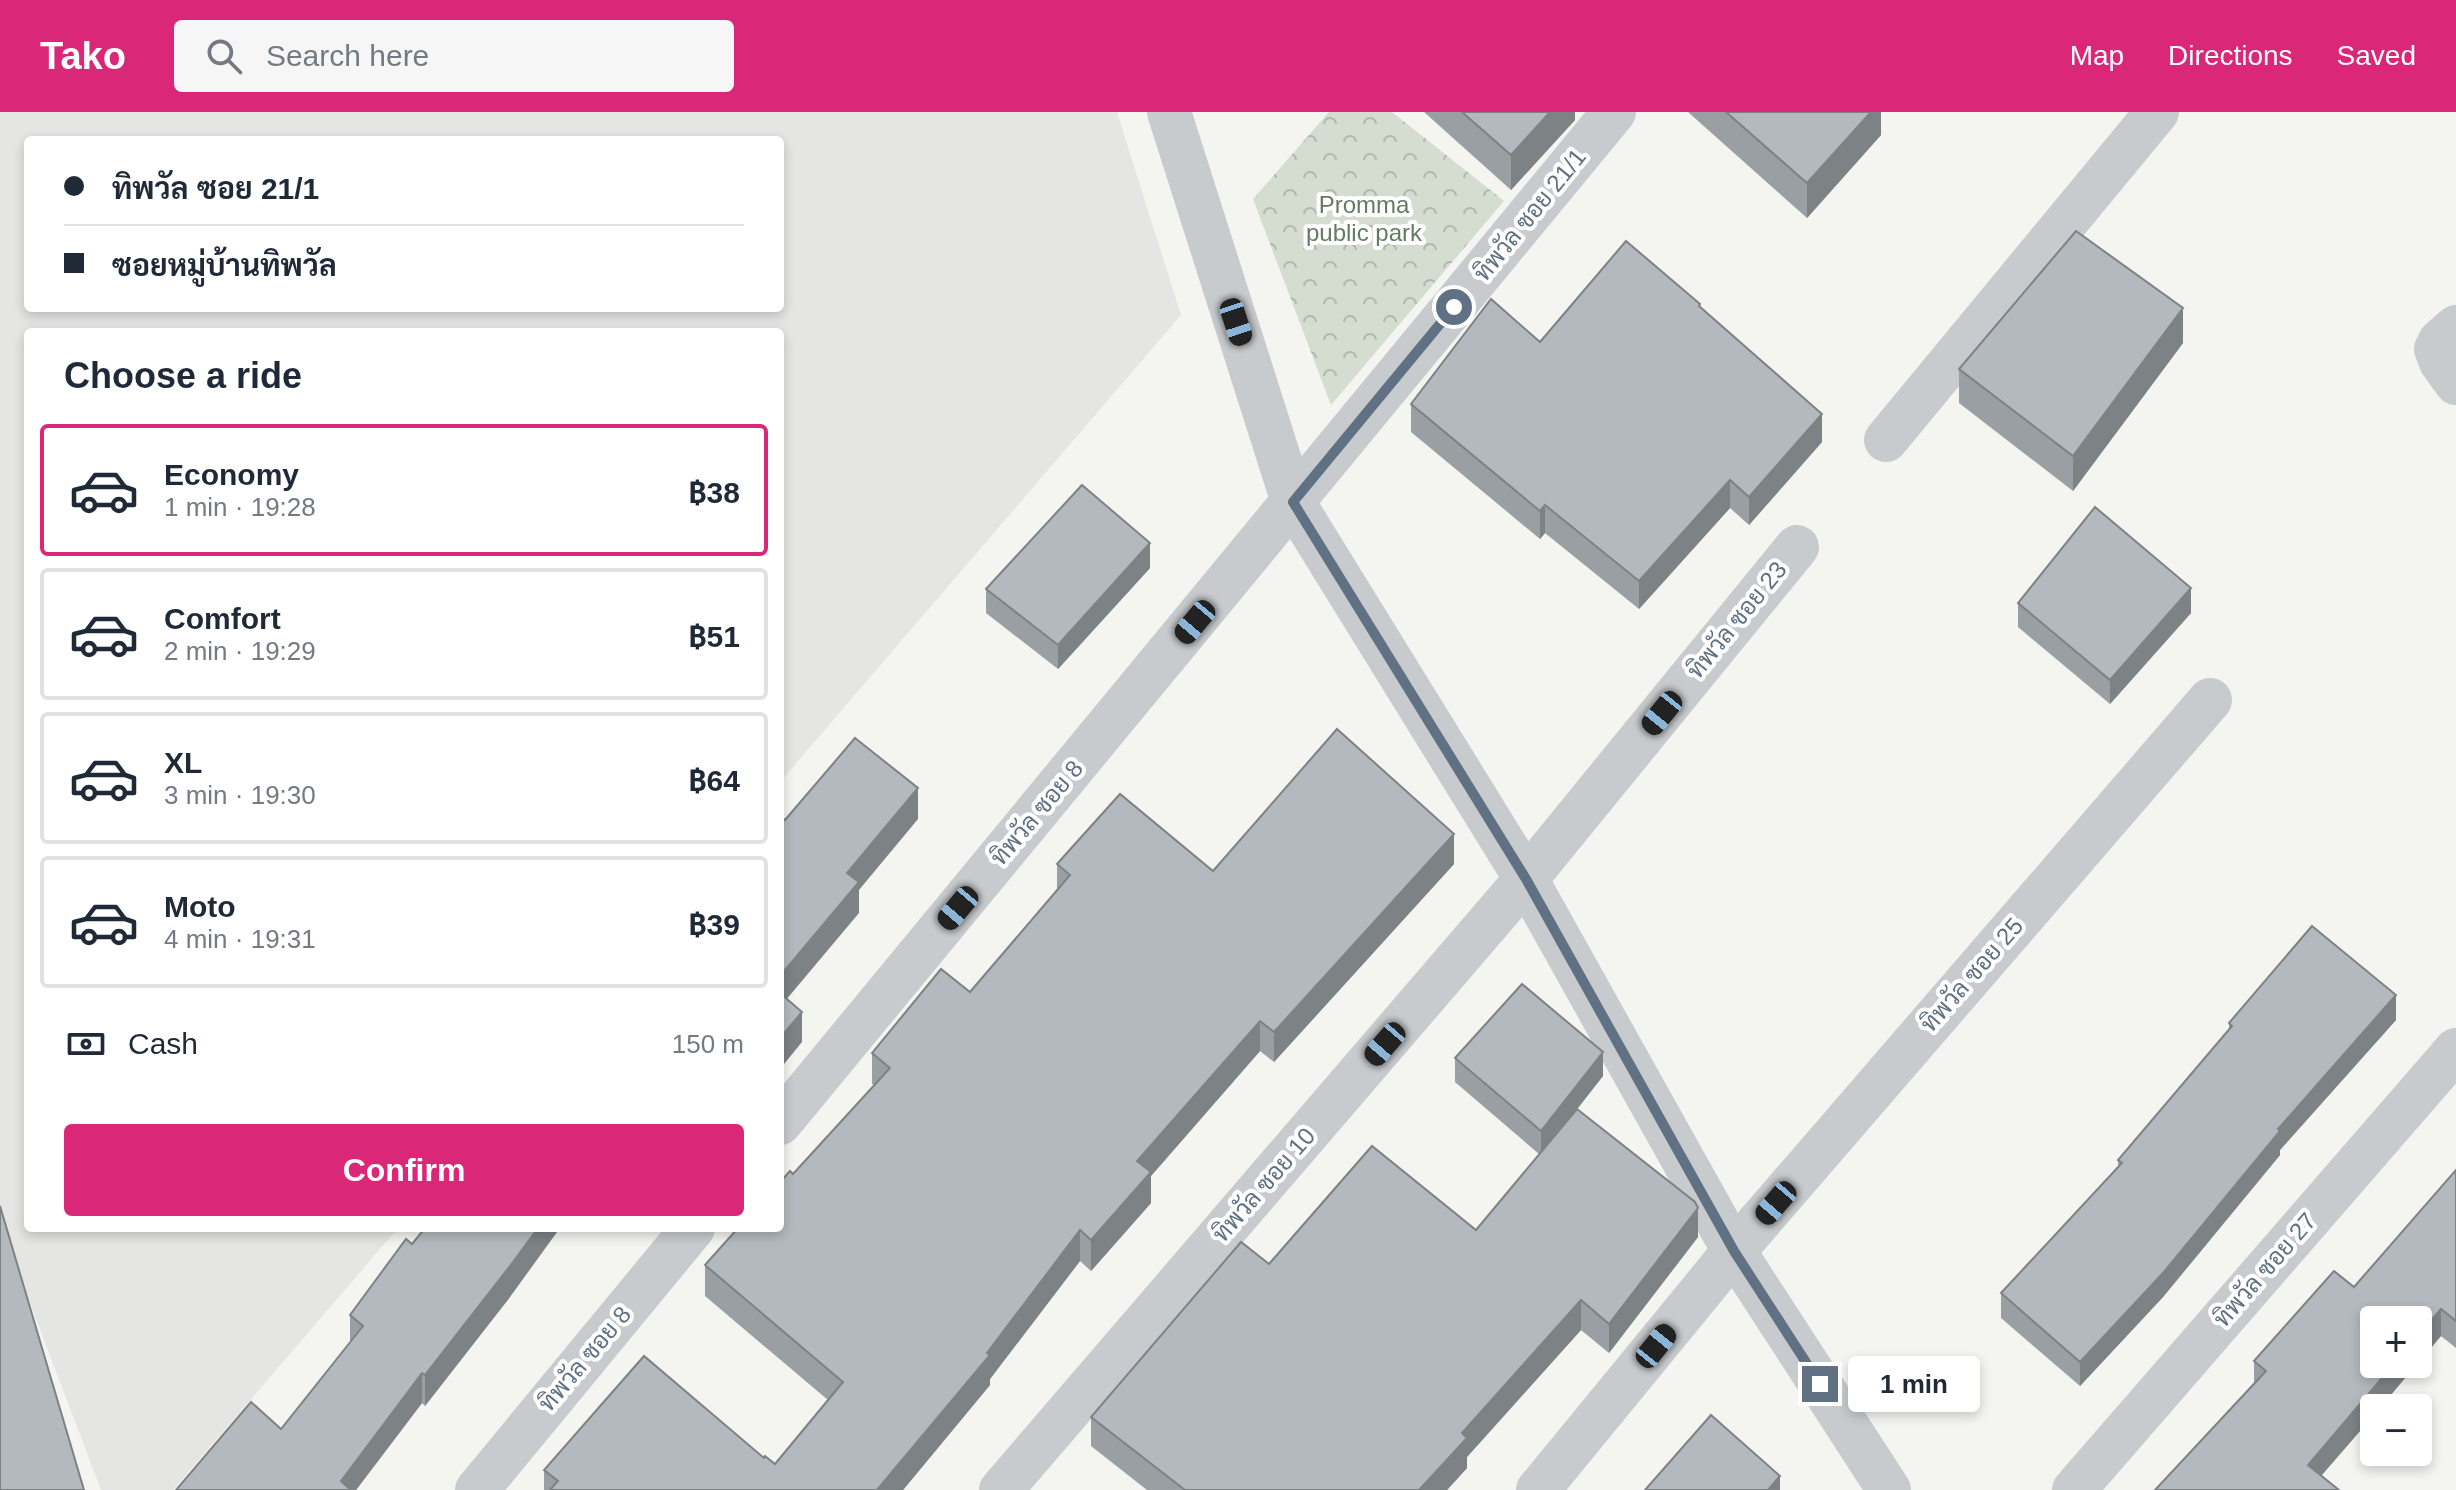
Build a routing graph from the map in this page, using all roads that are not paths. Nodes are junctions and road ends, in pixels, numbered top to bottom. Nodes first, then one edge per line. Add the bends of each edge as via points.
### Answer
1 (1169, 112) edge
2 (1614, 112) edge
3 (2157, 112) edge
4 (2456, 327) edge
5 (2456, 383) edge
6 (1886, 440) dead end
7 (1293, 502) junction
8 (1797, 547) dead end
9 (2210, 700) dead end
10 (1526, 879) junction
11 (2456, 1050) edge
12 (784, 1118) edge
13 (690, 1232) edge
14 (1734, 1251) junction
15 (477, 1490) edge
16 (1001, 1490) edge
17 (1538, 1490) edge
18 (1889, 1490) edge
19 (2074, 1490) edge

1 - 7 street
2 - 7 street, ทิพวัล ซอย 21/1
3 - 6 street
4 - 5 street via 2436,349
7 - 10 street
7 - 12 street, ทิพวัล ซอย 8
8 - 10 street, ทิพวัล ซอย 23
9 - 14 street, ทิพวัล ซอย 25
10 - 14 street
10 - 16 street, ทิพวัล ซอย 10
11 - 19 street, ทิพวัล ซอย 27
13 - 15 street, ทิพวัล ซอย 8
14 - 17 street, ทิพวัล ซอย 25
14 - 18 street

